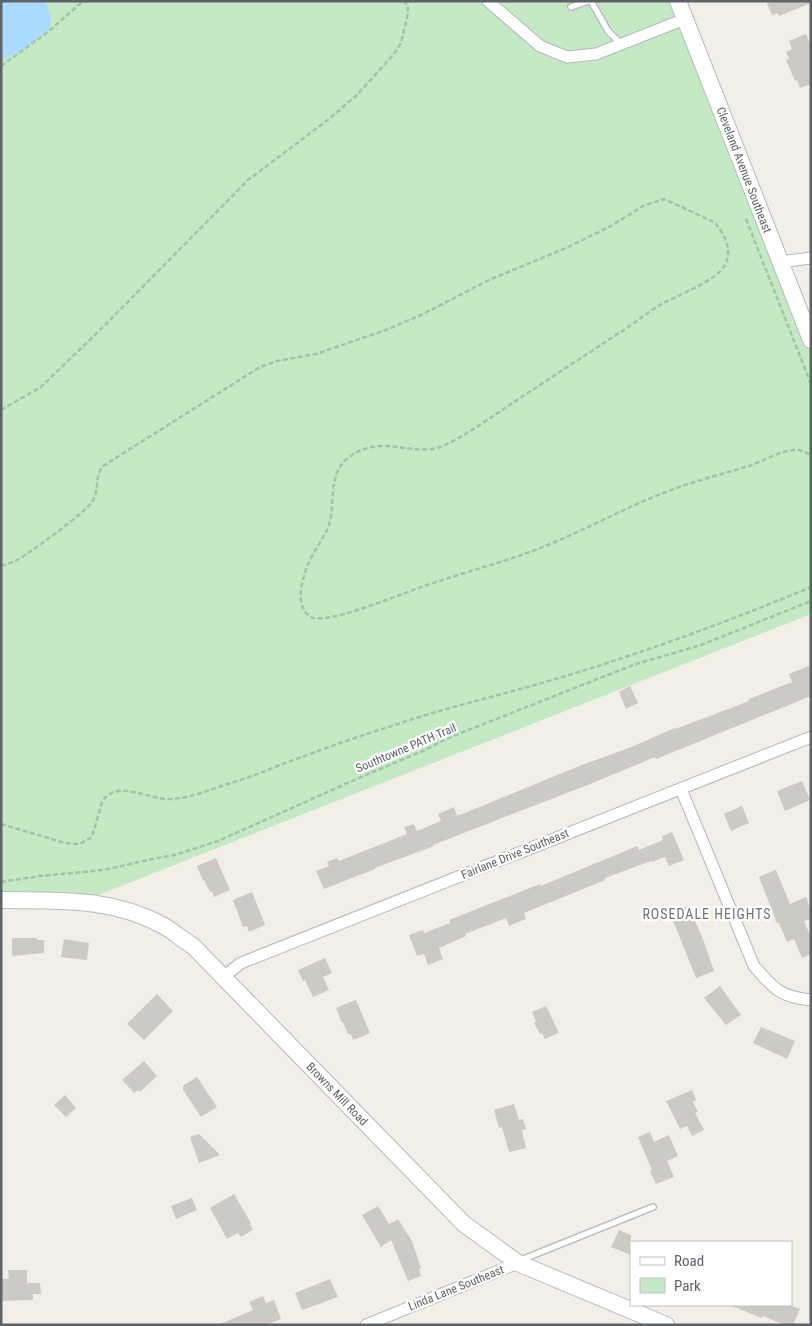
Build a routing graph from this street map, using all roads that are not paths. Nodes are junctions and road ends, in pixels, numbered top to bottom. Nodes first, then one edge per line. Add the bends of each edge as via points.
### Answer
1 (488, 1) edge
2 (590, 1) edge
3 (678, 1) edge
4 (572, 7) dead end
5 (685, 19) junction
6 (621, 44) junction
7 (809, 258) edge
8 (780, 262) junction
9 (808, 322) edge
10 (811, 340) edge
11 (811, 737) edge
12 (681, 789) junction
13 (1, 900) edge
14 (223, 977) junction
15 (811, 1000) edge
16 (653, 1207) dead end
17 (517, 1262) junction
18 (366, 1325) edge
19 (666, 1325) edge

1 - 6 street via 540,46 567,57 596,54
2 - 4 lane
2 - 6 lane via 608,31
3 - 5 street, Cleveland Avenue Southeast
5 - 6 street
5 - 8 street, Cleveland Avenue Southeast
7 - 8 street
8 - 9 street, Cleveland Avenue Southeast
9 - 10 street, Cleveland Avenue Southeast
11 - 12 street, Fairlane Drive Southeast
12 - 14 street, Fairlane Drive Southeast via 241,963
12 - 15 street via 754,966 773,988 793,998
13 - 14 street, Browns Mill Road via 96,902 131,911 186,942
14 - 17 street, Browns Mill Road via 464,1224
16 - 17 lane
17 - 18 street, Linda Lane Southeast
17 - 19 street, Browns Mill Road

